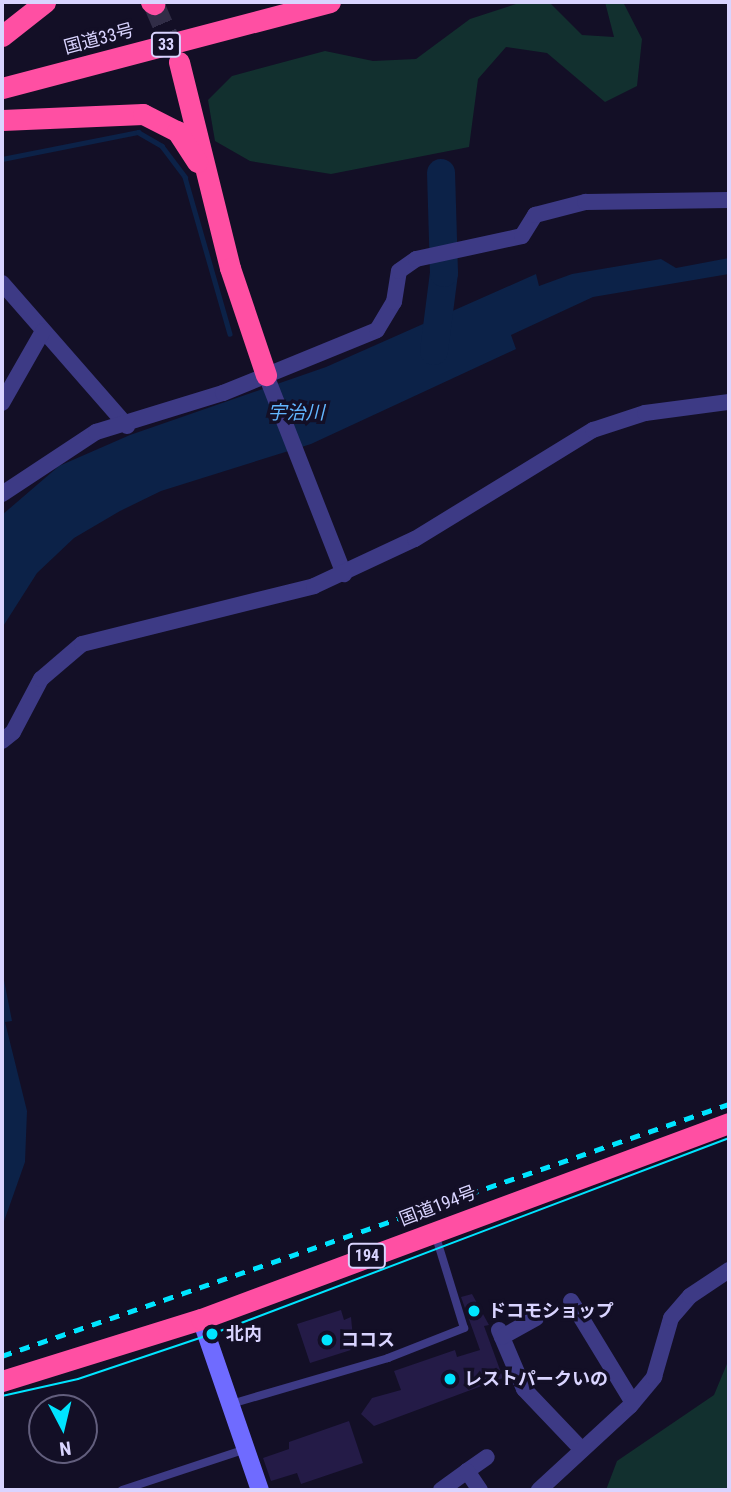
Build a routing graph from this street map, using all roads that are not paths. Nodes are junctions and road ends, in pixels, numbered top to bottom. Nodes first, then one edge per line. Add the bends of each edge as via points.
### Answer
1 (45, 2) edge
2 (330, 2) edge
3 (2, 36) edge
4 (179, 62) tunnel mouth
5 (2, 88) edge
6 (2, 120) edge
7 (206, 179) junction
8 (729, 200) edge
9 (2, 283) edge
10 (43, 331) junction
11 (266, 375) junction
12 (729, 402) edge
13 (2, 403) edge
14 (127, 426) junction
15 (2, 494) edge
16 (344, 573) junction
17 (2, 741) edge
18 (729, 1123) edge
19 (434, 1231) junction
20 (729, 1270) edge
21 (571, 1301) dead end
22 (536, 1318) dead end
23 (201, 1319) junction
24 (2, 1381) edge
25 (633, 1403) junction
26 (230, 1405) junction
27 (246, 1449) junction
28 (582, 1450) junction
29 (487, 1457) dead end
30 (467, 1471) junction
31 (122, 1490) edge
32 (260, 1490) edge
33 (441, 1490) edge
34 (480, 1490) edge
35 (539, 1490) edge

1 - 3 highway
2 - 5 highway, 国道33号 / 33
4 - 7 highway, 33
6 - 7 highway, 33 via 143,114 177,131
7 - 11 highway, 33
8 - 11 street via 584,202 535,215 522,236 416,259 399,271 394,302 377,330
9 - 10 street
10 - 13 street
10 - 14 street
11 - 14 street
11 - 16 street
12 - 16 street via 645,414 593,430 415,538
14 - 15 street via 96,432
16 - 17 street via 295,591 128,628 82,644 41,679 13,732
18 - 19 highway, 国道194号 / 194
19 - 23 highway, 国道194号 / 194
19 - 26 lane via 464,1328 388,1358
20 - 25 street via 690,1296 671,1318 654,1377
21 - 25 street
22 - 28 street via 500,1333 524,1389
23 - 24 highway, 国道194号 / 194
23 - 26 street
25 - 28 street
26 - 27 street
27 - 31 lane
27 - 32 street
28 - 35 street
29 - 30 street
30 - 33 street
30 - 34 street

